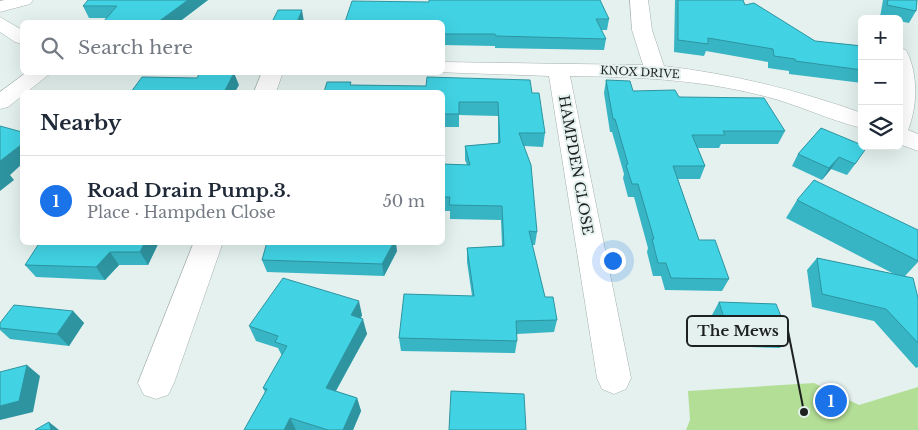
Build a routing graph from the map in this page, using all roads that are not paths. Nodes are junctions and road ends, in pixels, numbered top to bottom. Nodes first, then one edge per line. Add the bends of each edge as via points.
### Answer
1 (24, 0) edge
2 (639, 0) edge
3 (0, 8) edge
4 (0, 23) edge
5 (20, 37) edge
6 (903, 60) edge
7 (445, 68) edge
8 (558, 69) junction
9 (655, 71) junction
10 (38, 75) edge
11 (272, 75) edge
12 (266, 90) edge
13 (0, 102) edge
14 (903, 117) edge
15 (858, 121) edge
16 (903, 137) edge
17 (918, 143) edge
18 (208, 245) edge
19 (614, 378) dead end
20 (156, 382) dead end

1 - 3 street
2 - 9 street via 642,30
4 - 5 street
6 - 14 street via 914,76 916,91
7 - 8 street, KNOX DRIVE
8 - 9 street, KNOX DRIVE
8 - 19 street, HAMPDEN CLOSE
9 - 15 street, KNOX DRIVE via 744,84 800,99
10 - 13 street
11 - 12 street
16 - 17 street
18 - 20 street

